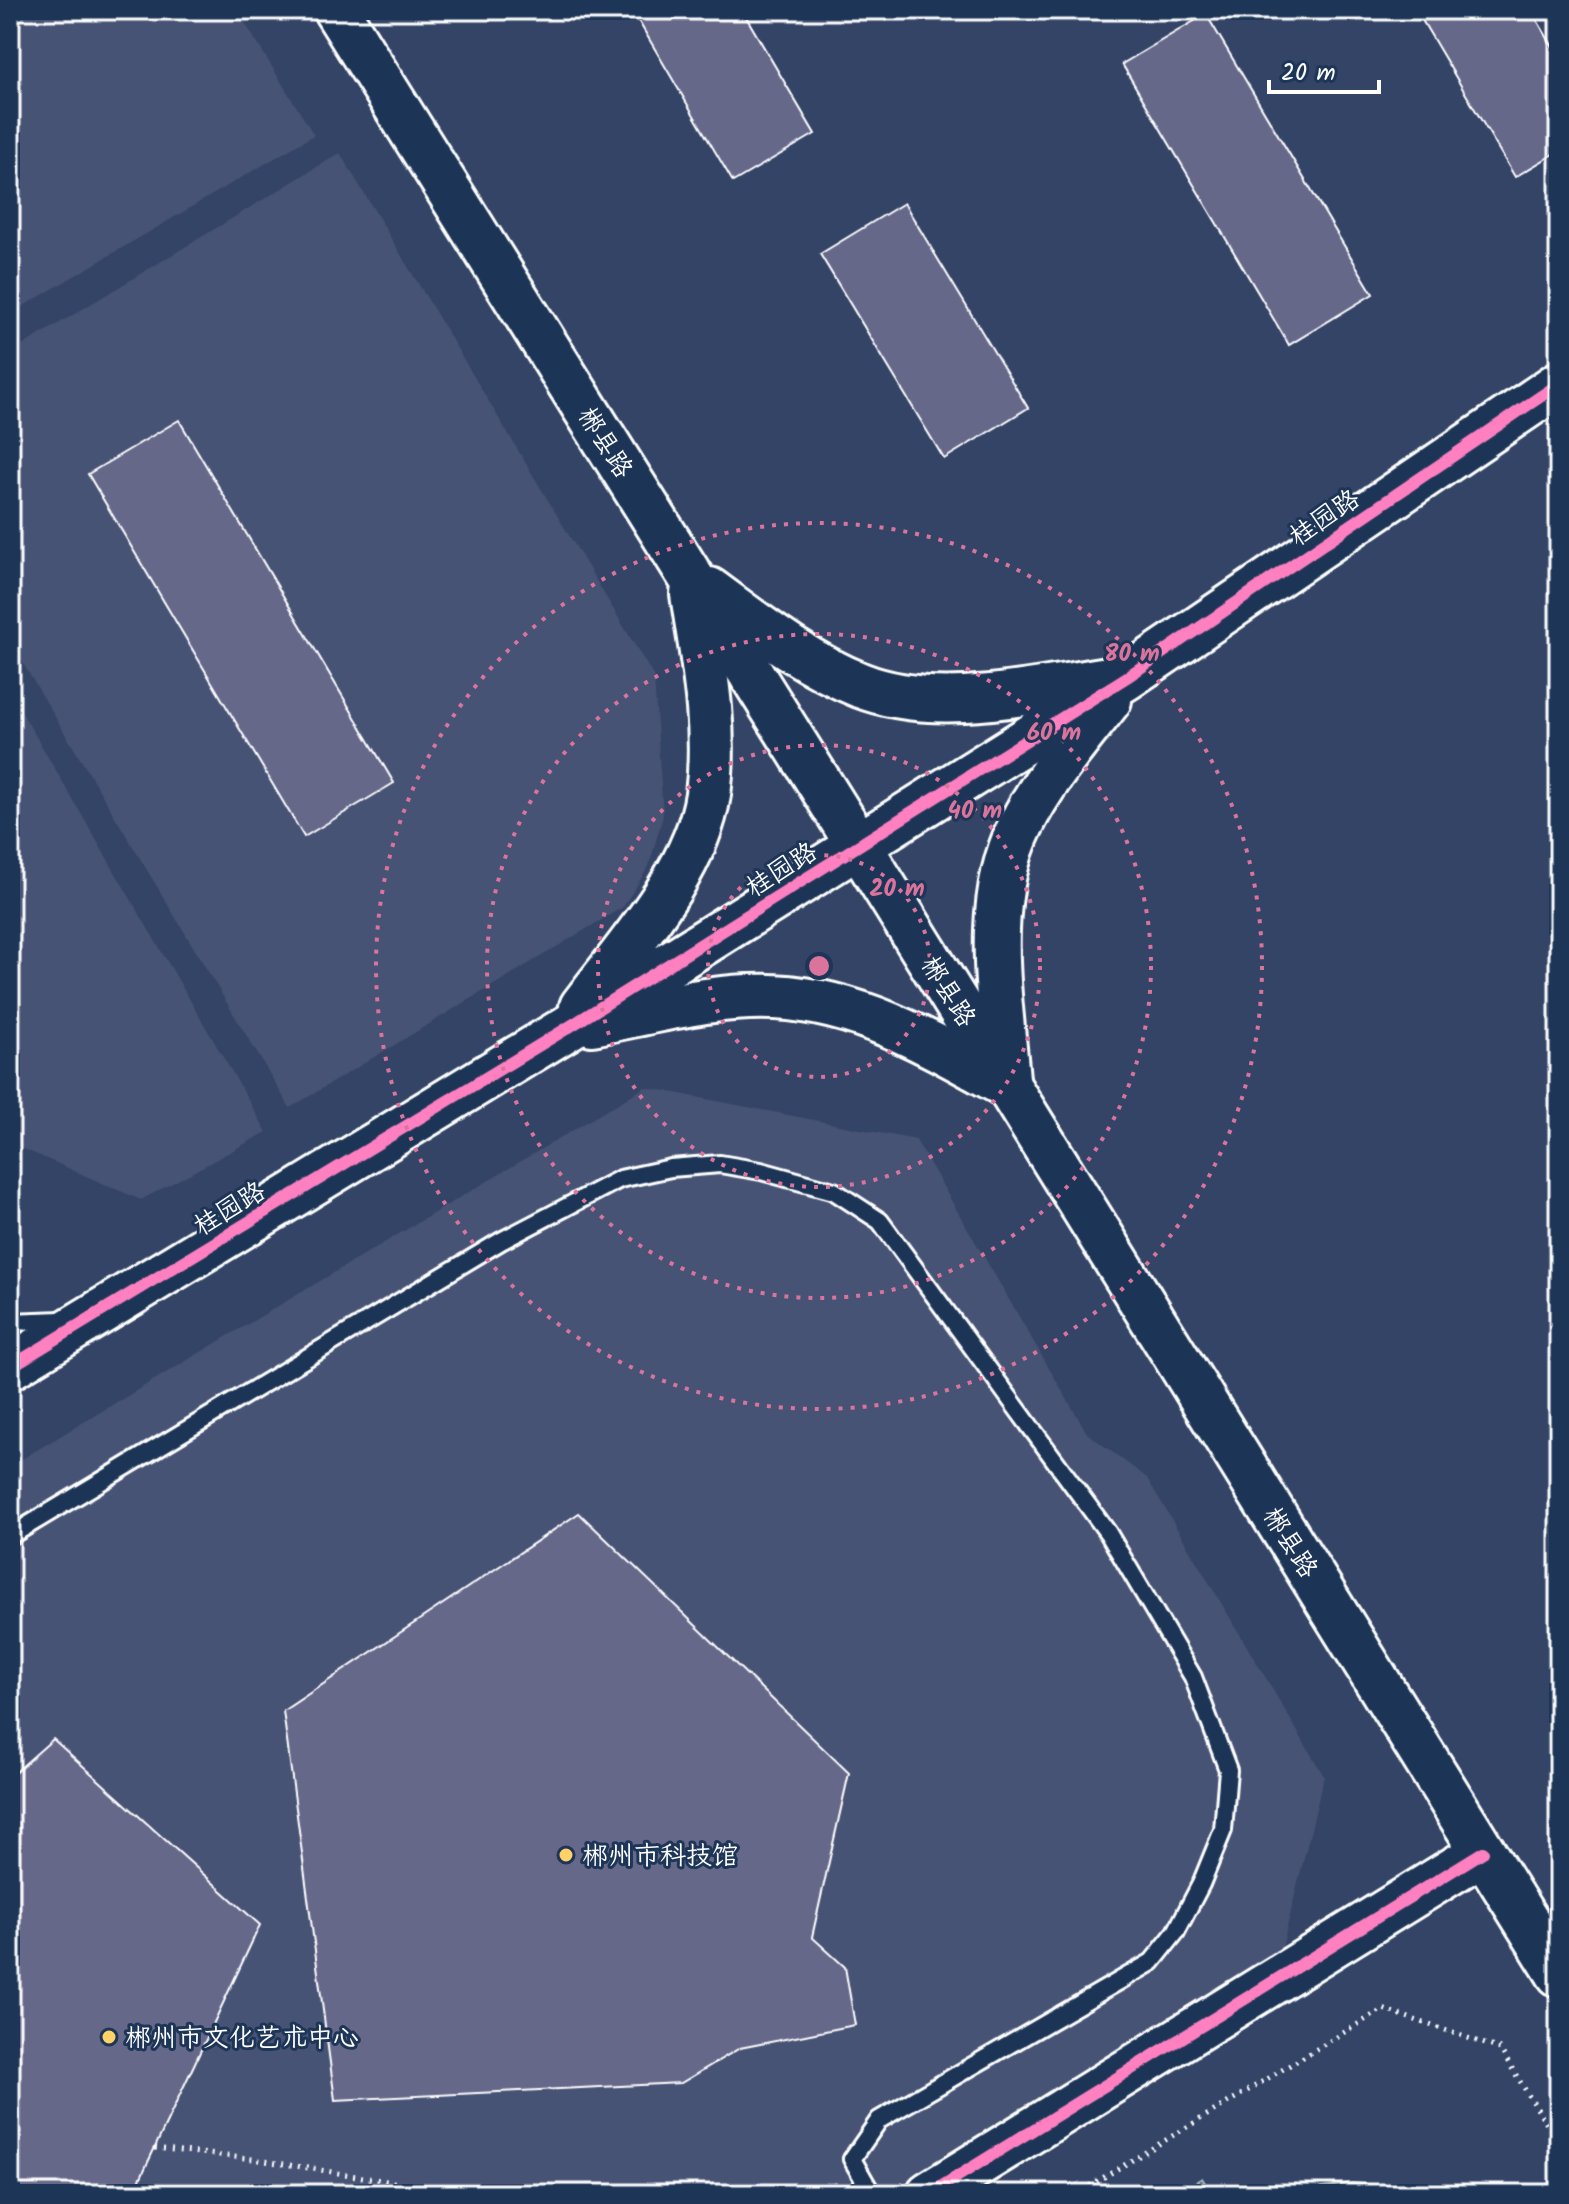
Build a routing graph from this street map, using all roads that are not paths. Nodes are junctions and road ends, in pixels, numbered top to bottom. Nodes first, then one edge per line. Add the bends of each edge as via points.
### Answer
1 (336, 10) edge
2 (1559, 384) edge
3 (691, 577) junction
4 (1127, 677) junction
5 (859, 846) junction
6 (566, 1029) junction
7 (1008, 1086) junction
8 (91, 1317) junction
9 (10, 1322) edge
10 (10, 1367) edge
11 (10, 1536) edge
12 (1483, 1852) junction
13 (1559, 1974) edge
14 (872, 2194) edge
15 (929, 2194) edge

1 - 3 main road, 郴县路
2 - 4 main road, 桂园路
3 - 4 main road via 798,654 863,687 940,700
3 - 5 main road, 郴县路
3 - 6 main road via 708,696 708,796 697,835 657,907
4 - 5 main road, 桂园路
4 - 7 main road via 1039,792 1019,828 1005,871 997,913 997,960
5 - 6 main road, 桂园路
5 - 7 main road, 郴县路
6 - 7 main road via 712,999 801,999 839,1006 913,1034
6 - 8 main road, 桂园路
7 - 12 main road, 郴县路
8 - 9 lane
8 - 10 main road, 桂园路
11 - 14 lane via 501,1241 620,1179 671,1168 747,1168 834,1191 880,1221 1108,1533 1193,1677 1228,1770 1223,1830 1176,1932 1152,1962 879,2120 852,2159
12 - 13 main road, 郴县路
12 - 15 main road

